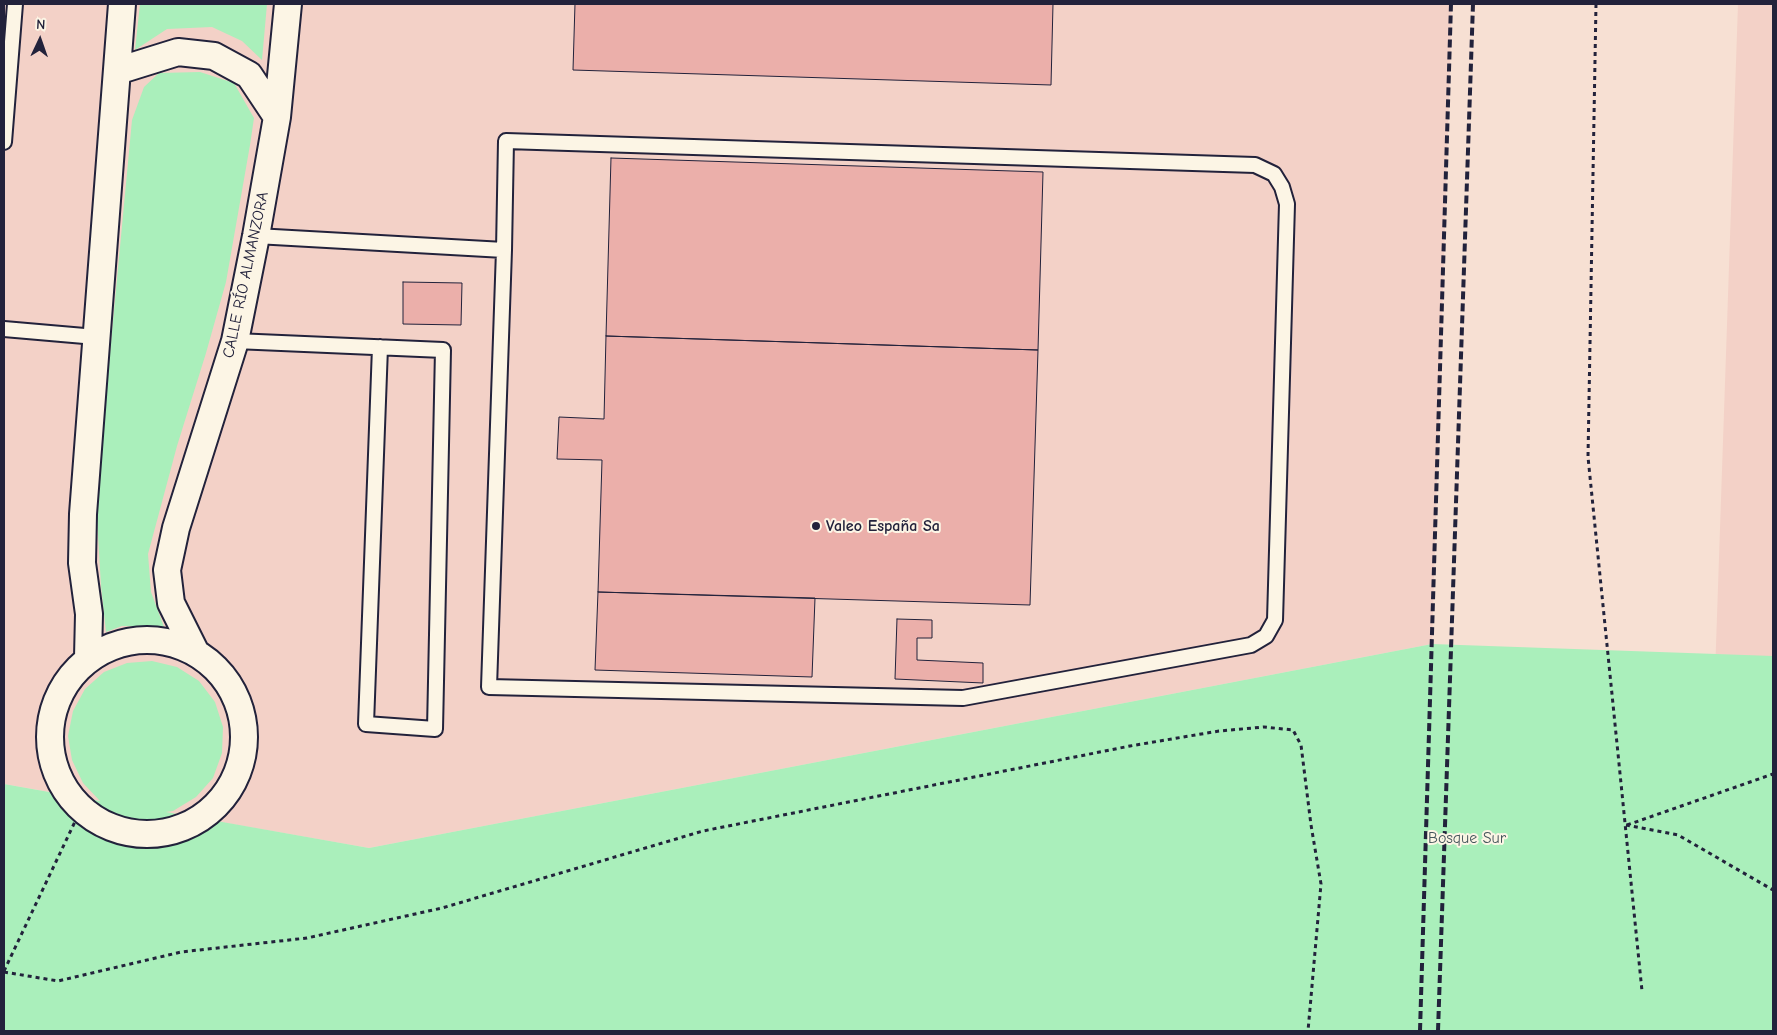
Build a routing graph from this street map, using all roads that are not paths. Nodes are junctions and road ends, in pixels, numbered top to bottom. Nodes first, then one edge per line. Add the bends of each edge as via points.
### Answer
1 (15, 4) edge
2 (122, 4) edge
3 (288, 4) edge
4 (117, 71) junction
5 (277, 117) junction
6 (4, 142) edge
7 (256, 236) junction
8 (504, 250) junction
9 (4, 329) edge
10 (96, 338) junction
11 (235, 340) junction
12 (380, 347) junction
13 (196, 653) junction
14 (88, 657) junction

1 - 6 lane
2 - 4 street
3 - 5 street, CALLE RÍO ALMANZORA
4 - 5 street via 178,52 214,56 249,75
4 - 10 street
5 - 7 street, CALLE RÍO ALMANZORA
7 - 8 lane
7 - 11 street, CALLE RÍO ALMANZORA
8 - 8 lane via 489,687 963,698 1251,645 1266,636 1275,620 1287,204 1274,174 1255,165 506,140
9 - 10 lane
10 - 14 street via 83,514 82,563 89,614
11 - 12 lane
11 - 13 street, CALLE RÍO ALMANZORA via 176,528 167,570 171,603
12 - 12 lane via 366,724 435,729 443,350
13 - 14 street via 170,643 143,640 116,645
13 - 14 street via 221,674 238,702 245,734 241,766 226,796 203,818 173,832 140,835 108,827 81,809 63,786 52,760 50,731 56,703 70,677

